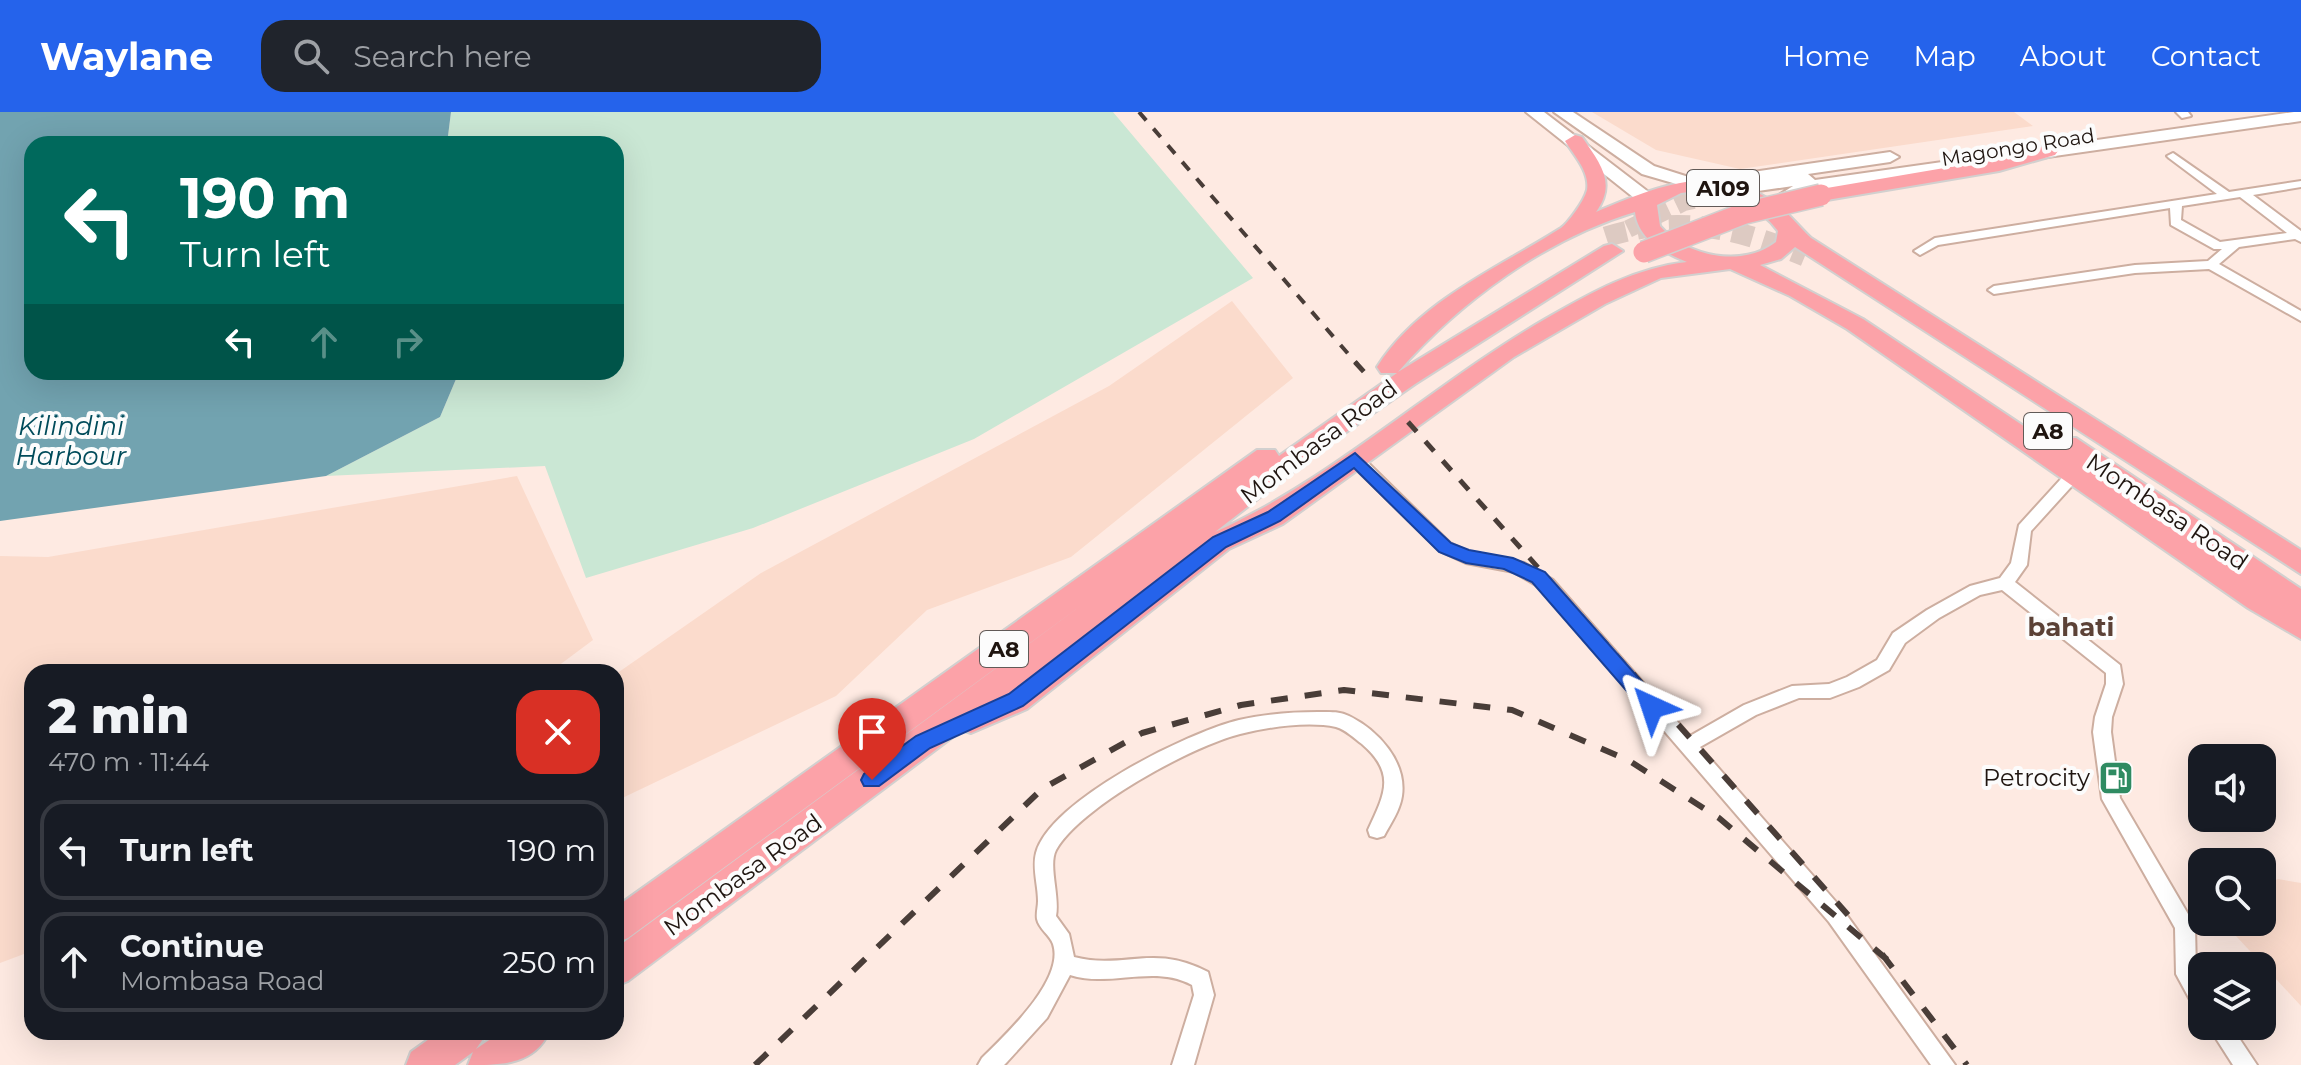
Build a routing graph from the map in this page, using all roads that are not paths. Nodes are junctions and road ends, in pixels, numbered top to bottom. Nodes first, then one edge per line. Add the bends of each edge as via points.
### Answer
1 (1534, 112) edge
2 (1562, 112) edge
3 (2215, 112) edge
4 (2184, 114) edge
5 (2273, 116) edge
6 (2301, 116) edge
7 (2301, 125) edge
8 (2129, 130) junction
9 (1599, 138) junction
10 (1575, 141) junction
11 (2113, 142) junction
12 (2050, 146) junction
13 (2173, 156) dead end
14 (1738, 179) junction
15 (2301, 184) edge
16 (1697, 185) junction
17 (1758, 186) tunnel mouth
18 (2241, 192) junction
19 (2226, 195) junction
20 (1649, 201) junction
21 (2176, 203) junction
22 (1782, 221) junction
23 (1564, 232) junction
24 (2300, 236) edge
25 (2234, 245) junction
26 (1920, 251) dead end
27 (1730, 264) junction
28 (2211, 265) junction
29 (1994, 290) dead end
30 (2301, 317) edge
31 (1389, 367) junction
32 (1355, 459) junction
33 (2075, 473) junction
34 (1219, 542) junction
35 (2301, 564) edge
36 (2301, 582) edge
37 (2005, 583) junction
38 (2301, 603) edge
39 (2301, 628) edge
40 (923, 742) junction
41 (1687, 746) junction
42 (1377, 830) dead end
43 (624, 921) edge
44 (624, 963) edge
45 (1062, 963) junction
46 (2188, 978) edge
47 (459, 1040) edge
48 (520, 1040) edge
49 (2228, 1040) edge
50 (424, 1065) edge
51 (486, 1065) edge
52 (989, 1065) edge
53 (1183, 1065) edge
54 (1944, 1065) edge
55 (2246, 1065) edge

1 - 10 main road
2 - 9 main road
3 - 4 main road
4 - 8 main road
5 - 6 main road
5 - 8 main road, Magongo Road
5 - 11 main road
7 - 11 main road via 2152,144
8 - 12 main road, Magongo Road
9 - 14 main road via 1652,159
9 - 16 main road via 1648,170
10 - 20 main road
10 - 23 highway via 1596,172 1599,191 1592,206
11 - 12 main road, Magongo Road
12 - 14 main road via 2020,139
12 - 17 main road, Magongo Road
12 - 22 main road, Magongo Road via 1796,190 1782,200
12 - 34 highway, bridge via 1999,165 1745,213 1644,252 1435,379
13 - 19 street
14 - 16 main road
15 - 18 street
16 - 20 highway, A109 via 1676,187
16 - 22 highway, A109 via 1741,193
18 - 19 street
18 - 24 street
19 - 21 street
20 - 23 highway
20 - 27 highway via 1648,226 1659,239 1677,251
21 - 25 street via 2178,224 2211,245
21 - 26 street via 1935,242
22 - 27 highway, A109 via 1786,243 1778,252 1761,261
22 - 35 highway via 1803,243
23 - 31 highway via 1410,340
24 - 25 street
25 - 28 street
27 - 32 highway via 1656,272 1597,299 1466,378
27 - 33 highway via 1779,279 1840,315
28 - 29 street via 2114,272
28 - 30 street
31 - 40 highway, Mombasa Road / A8 via 1609,244 1317,440
31 - 43 highway, Mombasa Road / A8
32 - 34 highway via 1274,517
32 - 41 street via 1445,547 1539,577
33 - 37 street via 2024,529 2019,565
33 - 39 highway
34 - 40 highway via 1016,700
36 - 38 highway, Mombasa Road / A8 via 1797,261
37 - 41 street via 1976,590 1933,614 1899,638 1883,665 1853,682 1830,691 1798,691 1750,710
37 - 46 street via 2114,670 2102,729 2111,799 2185,926
40 - 44 highway, Mombasa Road / A8
41 - 54 street via 1836,916
42 - 45 street via 1394,804 1393,777 1381,750 1348,724 1258,724 1225,732 1115,785 1051,841 1043,859 1050,890 1046,917 1063,944
45 - 52 street via 1031,1023
45 - 53 street via 1091,972 1158,966 1201,979 1204,995
47 - 50 highway
48 - 51 highway
49 - 55 street

